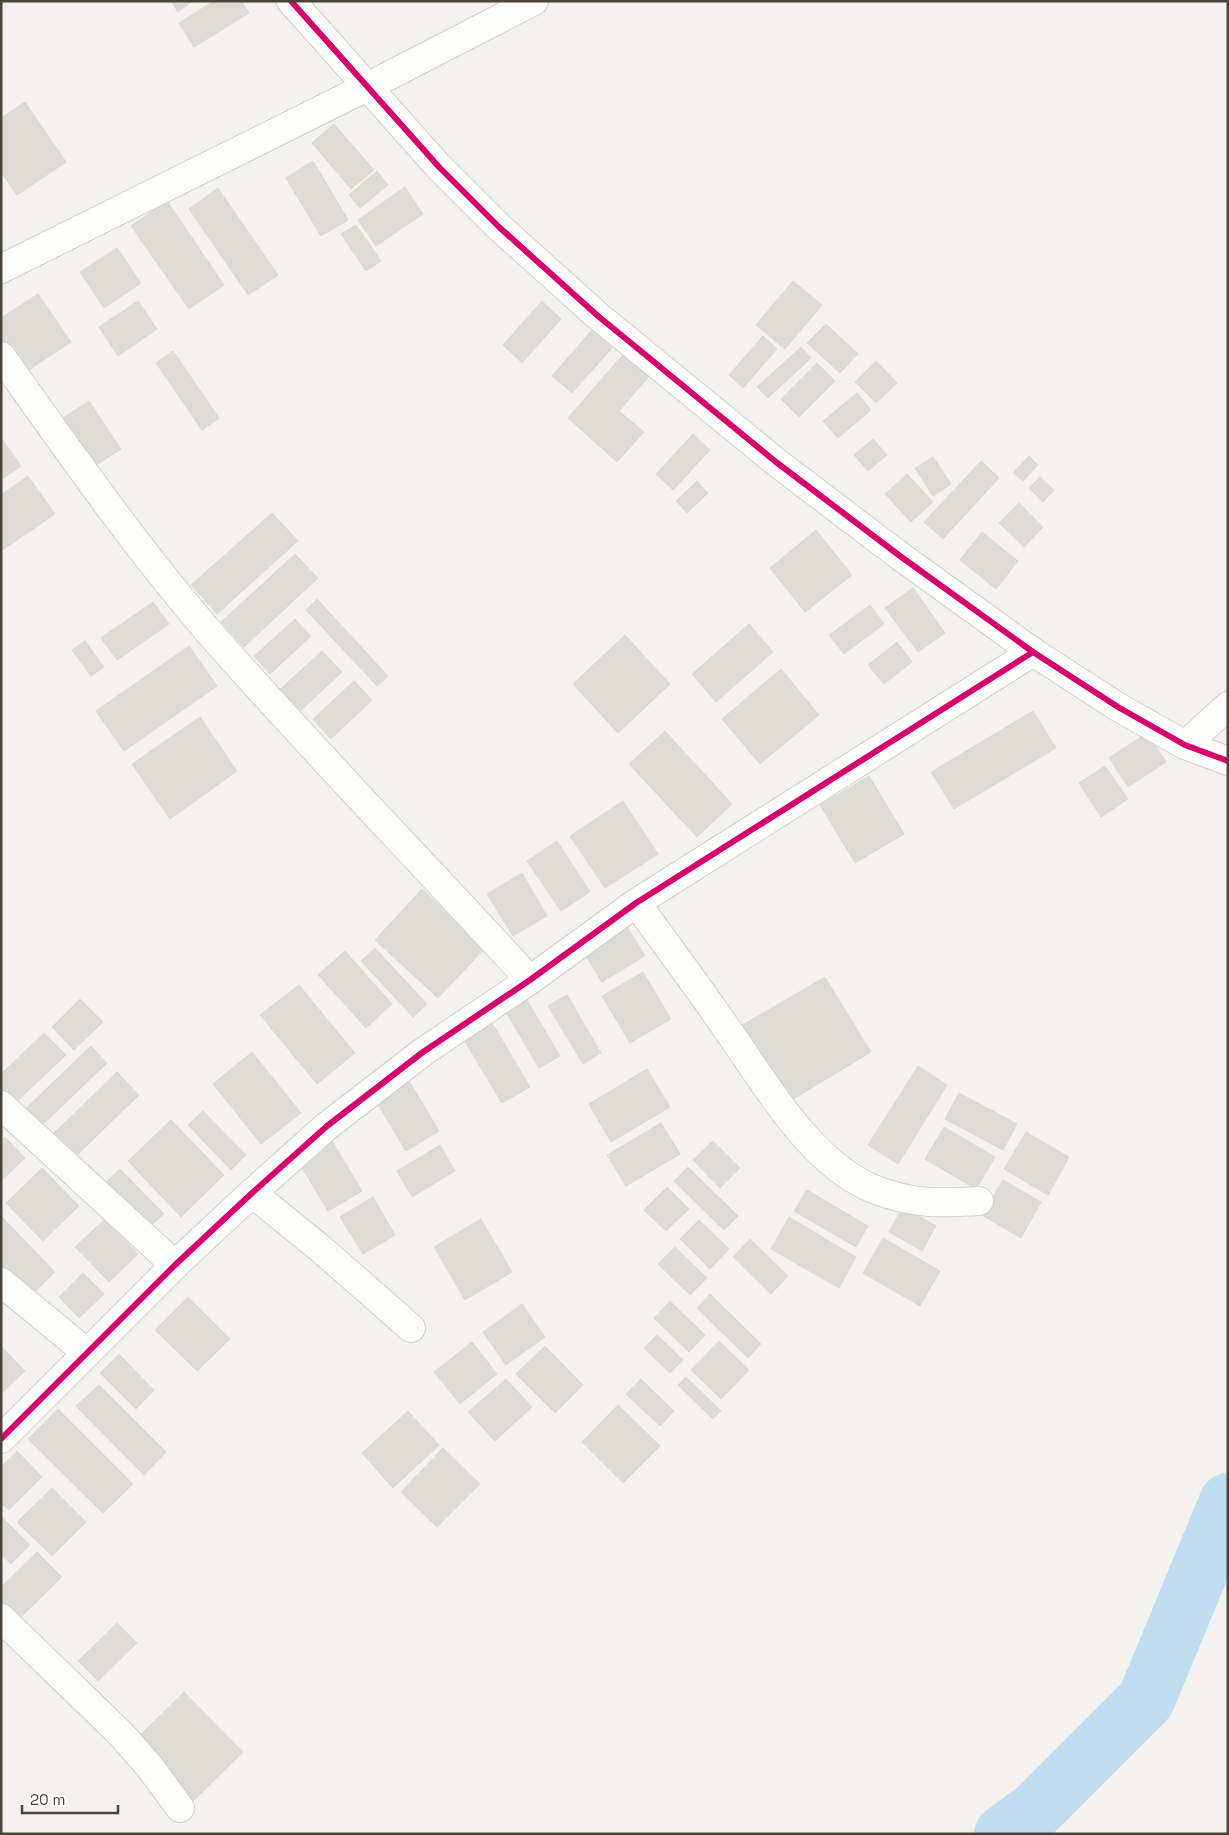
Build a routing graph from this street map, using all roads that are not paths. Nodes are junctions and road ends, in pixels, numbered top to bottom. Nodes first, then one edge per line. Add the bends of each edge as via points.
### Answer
1 (291, 1) edge
2 (534, 1) edge
3 (367, 87) junction
4 (1, 269) edge
5 (1, 356) edge
6 (1033, 652) junction
7 (1228, 706) edge
8 (1185, 745) junction
9 (1228, 761) edge
10 (636, 903) junction
11 (530, 980) junction
12 (1, 1105) edge
13 (252, 1192) junction
14 (979, 1201) dead end
15 (175, 1265) junction
16 (1, 1282) edge
17 (411, 1328) dead end
18 (87, 1353) junction
19 (1, 1439) edge
20 (1, 1618) edge
21 (180, 1808) dead end

1 - 3 street
2 - 3 street
3 - 4 street
3 - 6 street via 499,227 598,316 776,462
5 - 11 street via 109,508 208,631 306,741
6 - 8 street via 1118,707
6 - 10 street
7 - 8 street
8 - 9 street
10 - 11 street
10 - 14 street via 768,1089 810,1142 839,1169 872,1188 904,1198 929,1202
11 - 13 street via 423,1052 327,1126
12 - 15 street
13 - 15 street
13 - 17 street
15 - 18 street
16 - 18 street
18 - 19 street
20 - 21 street via 121,1734

